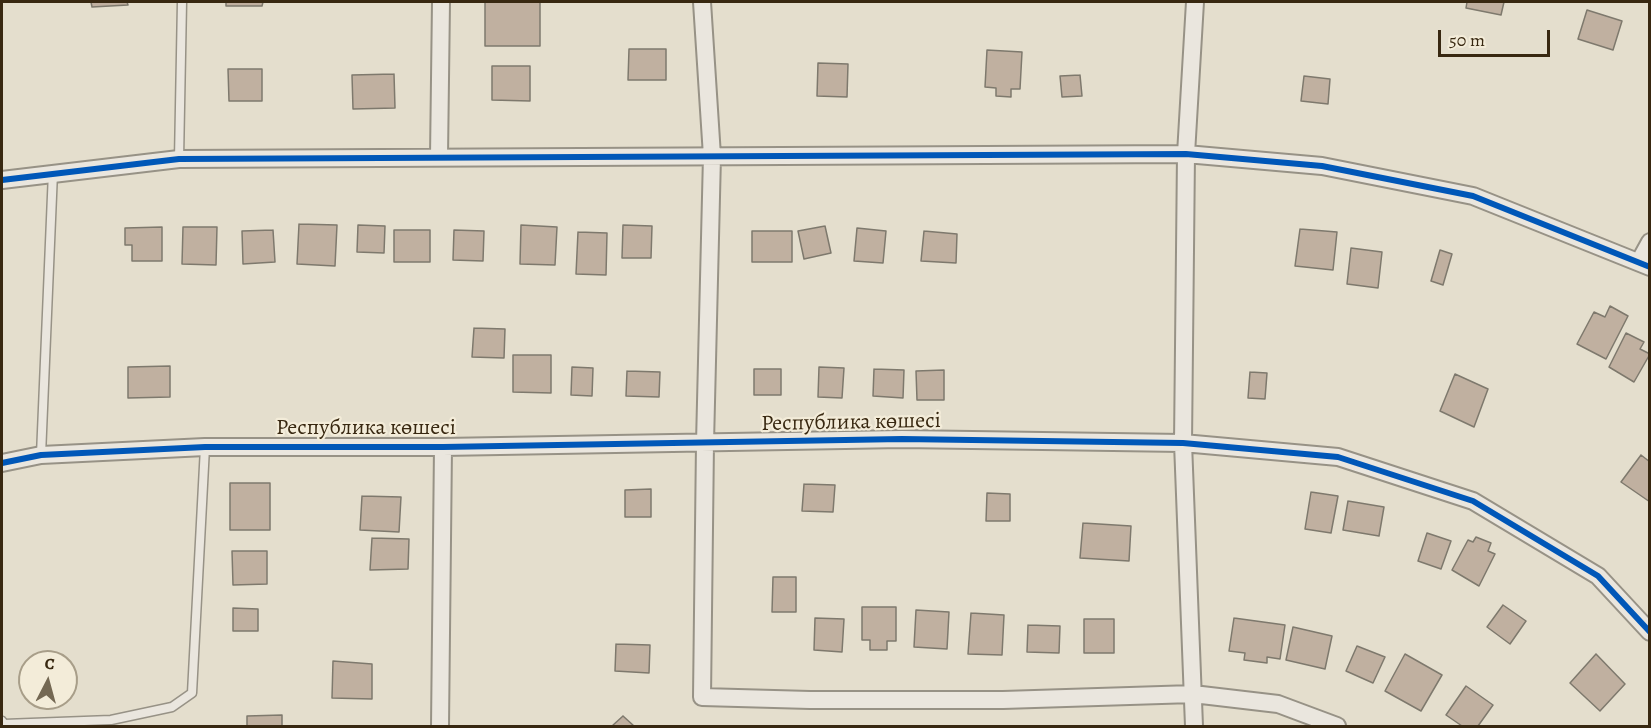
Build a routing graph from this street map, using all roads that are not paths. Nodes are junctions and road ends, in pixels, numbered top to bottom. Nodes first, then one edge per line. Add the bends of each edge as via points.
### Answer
1 (182, 2) edge
2 (441, 2) edge
3 (702, 2) edge
4 (1195, 2) edge
5 (1186, 154) junction
6 (439, 156) junction
7 (712, 156) junction
8 (179, 159) junction
9 (53, 172) junction
10 (2, 180) edge
11 (1650, 242) edge
12 (1644, 265) edge
13 (705, 443) junction
14 (1183, 443) junction
15 (205, 447) junction
16 (444, 447) junction
17 (41, 455) junction
18 (2, 463) edge
19 (1650, 632) edge
20 (1193, 694) junction
21 (2, 721) edge
22 (441, 726) edge
23 (1194, 726) edge
24 (1337, 726) edge

1 - 8 lane
2 - 6 street
3 - 7 street
4 - 5 street
5 - 7 street
5 - 12 street via 1322,166 1473,196
5 - 14 street
6 - 7 street
6 - 8 street
7 - 13 street
8 - 9 street
9 - 10 street
9 - 17 lane
11 - 12 street
13 - 14 street, Республика көшесі via 902,439
13 - 16 street, Республика көшесі
13 - 20 street via 702,696 1003,700
14 - 19 street, Республика көшесі via 1338,457 1473,501 1598,576
14 - 20 street
15 - 16 street, Республика көшесі
15 - 17 street, Республика көшесі
15 - 21 lane via 192,693 172,707 111,720 4,724
16 - 22 street
17 - 18 street, Республика көшесі
20 - 23 street
20 - 24 street via 1278,704

